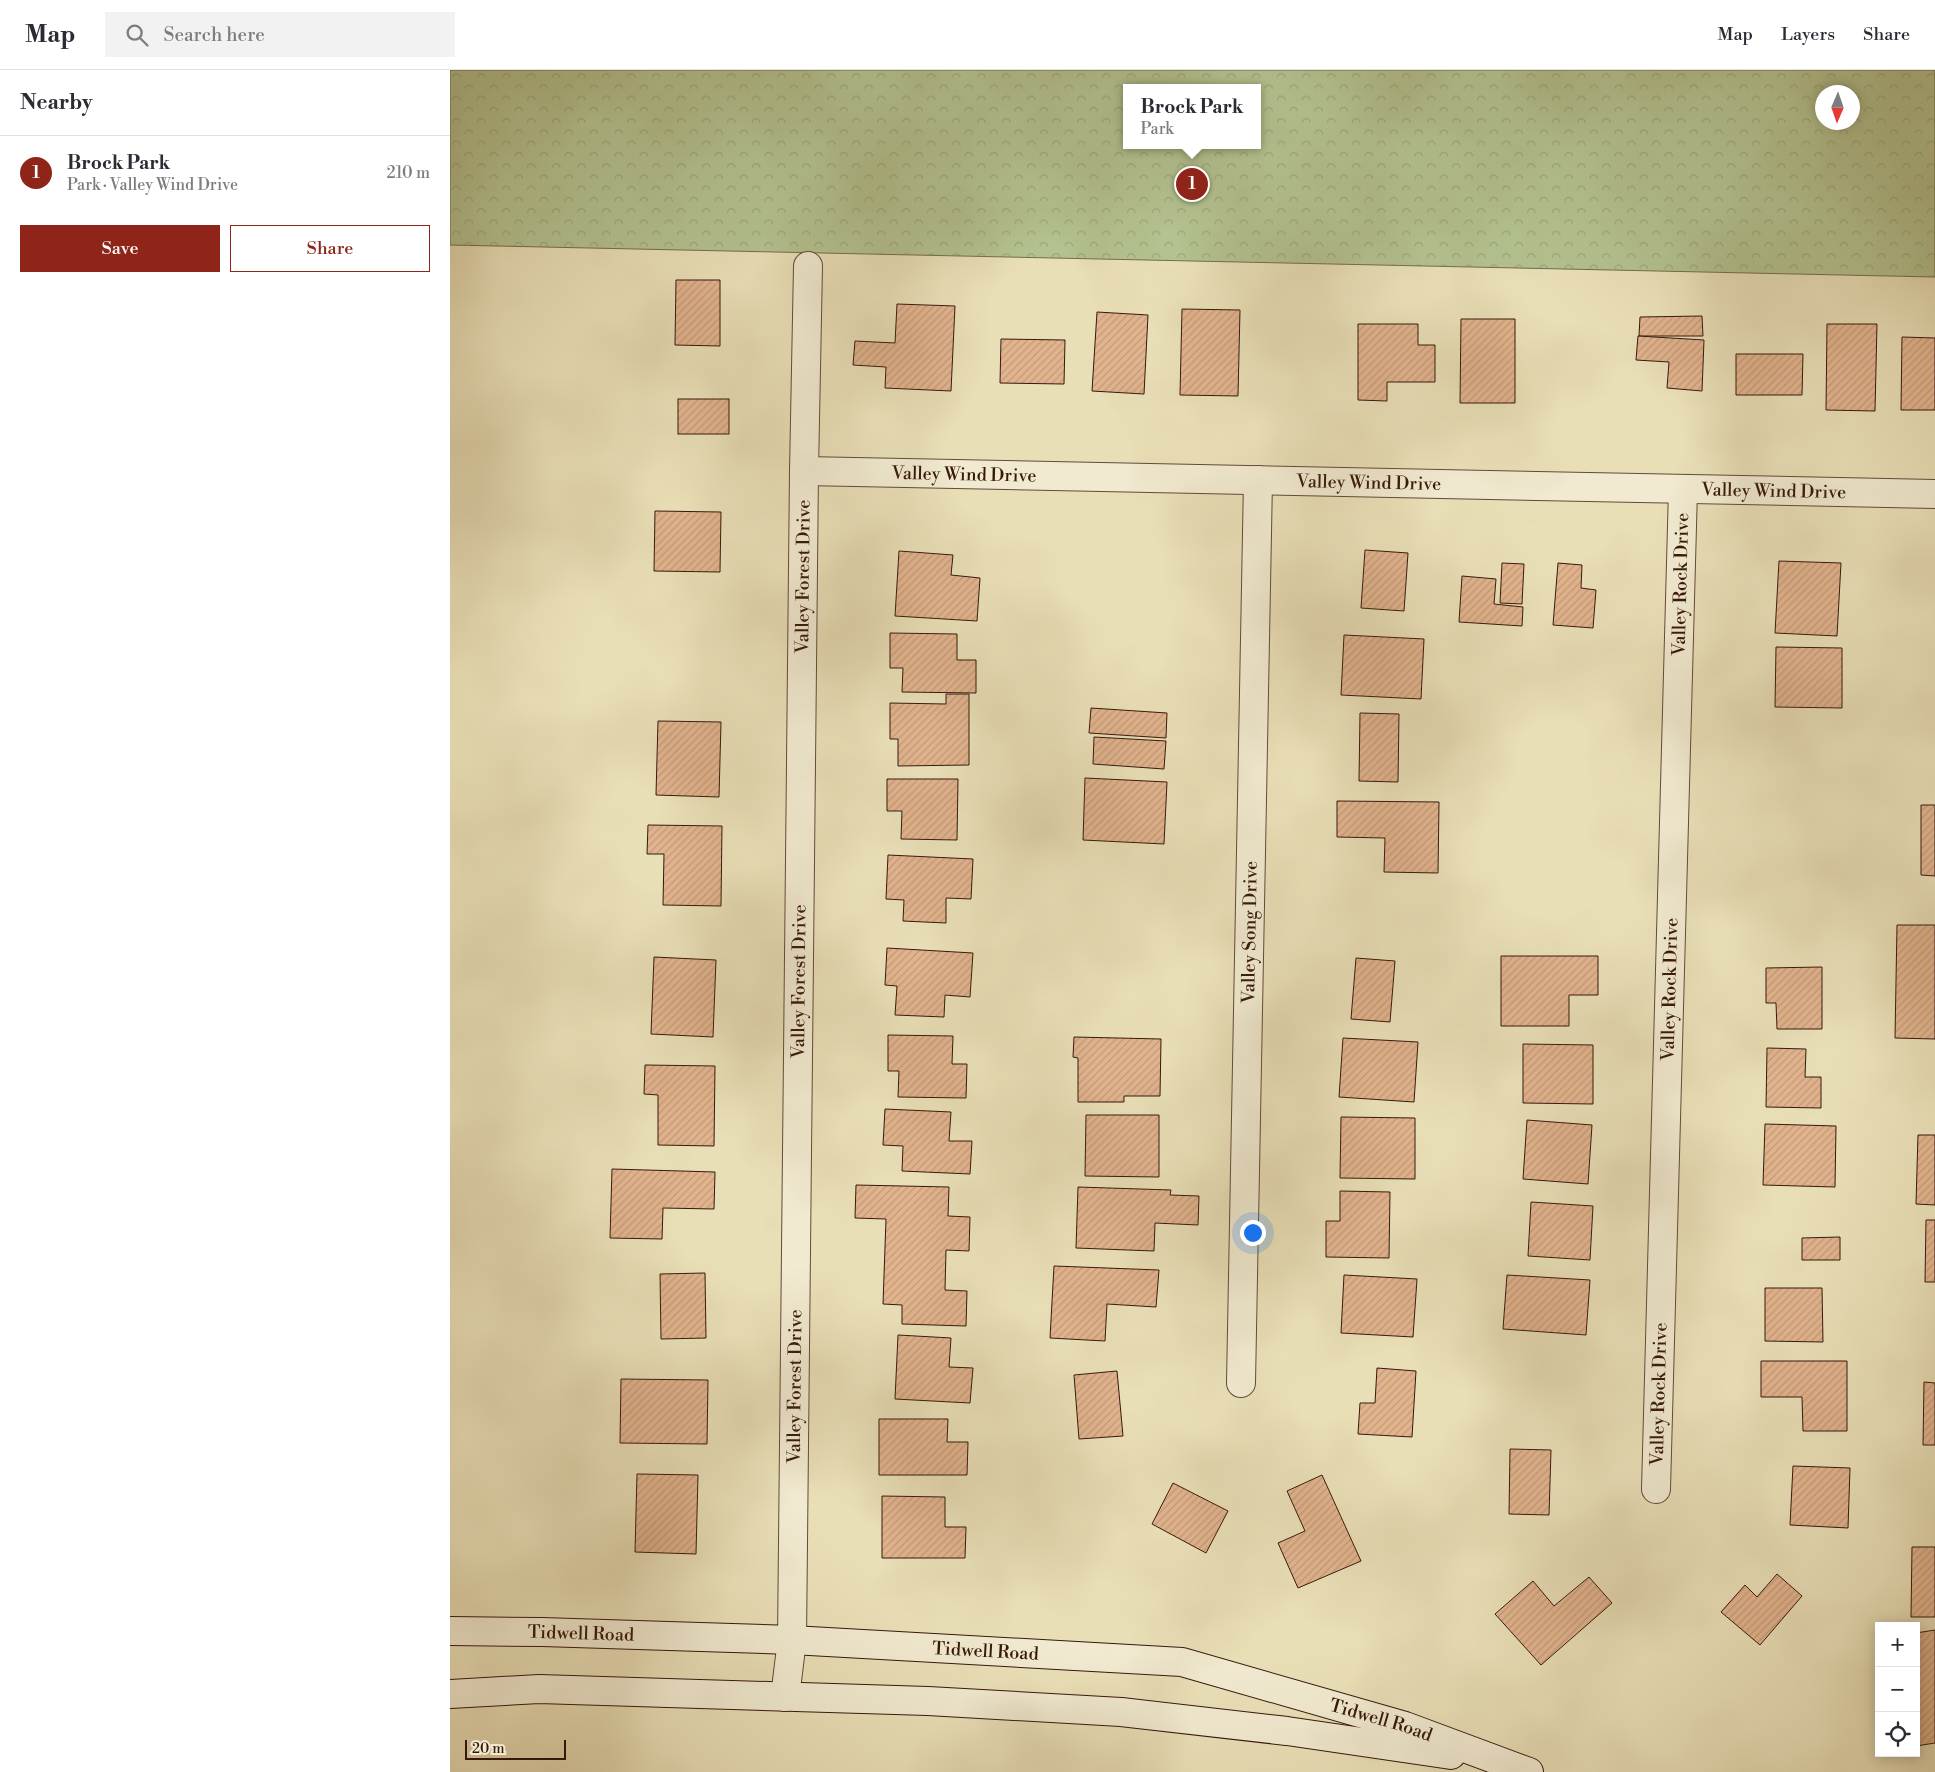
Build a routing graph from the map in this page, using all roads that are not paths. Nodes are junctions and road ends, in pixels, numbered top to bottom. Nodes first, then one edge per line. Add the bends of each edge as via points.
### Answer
1 (808, 266) dead end
2 (804, 471) junction
3 (1258, 480) junction
4 (1683, 489) junction
5 (1935, 494) edge
6 (1241, 1383) dead end
7 (1656, 1489) dead end
8 (450, 1631) edge
9 (792, 1640) junction
10 (450, 1694) edge
11 (785, 1697) junction
12 (1517, 1767) edge

1 - 2 street, Valley Forest Drive
2 - 3 street, Valley Wind Drive
2 - 9 street, Valley Forest Drive
3 - 4 street, Valley Wind Drive
3 - 6 street, Valley Song Drive
4 - 5 street, Valley Wind Drive
4 - 7 street, Valley Rock Drive
8 - 9 street, Tidwell Road
9 - 11 street, Valley Forest Drive
9 - 12 street, Tidwell Road via 1182,1662 1405,1726
10 - 11 street, Tidwell Road via 539,1689
11 - 12 street, Tidwell Road via 1121,1712 1287,1731

